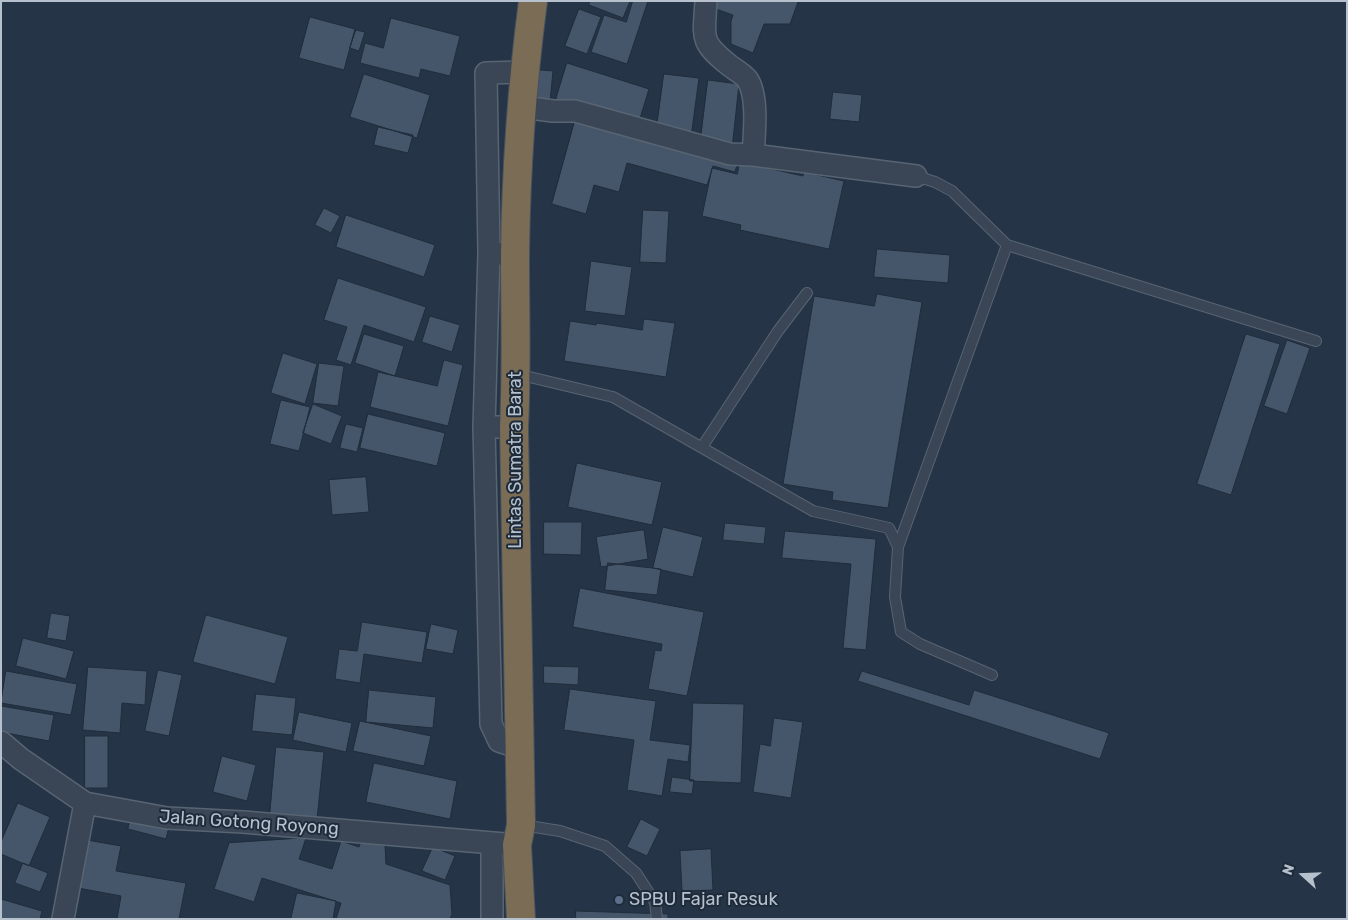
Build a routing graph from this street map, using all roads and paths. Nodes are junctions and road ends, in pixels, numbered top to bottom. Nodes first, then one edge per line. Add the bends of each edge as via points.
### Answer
1 (533, 1) edge
2 (706, 1) edge
3 (525, 72) junction
4 (522, 107) junction
5 (753, 155) junction
6 (916, 176) joint
7 (1007, 245) junction
8 (502, 254) junction
9 (807, 293) dead end
10 (1316, 341) dead end
11 (516, 374) junction
12 (484, 427) junction
13 (514, 427) junction
14 (702, 446) junction
15 (898, 547) junction
16 (992, 675) dead end
17 (1, 742) edge
18 (520, 748) junction
19 (85, 803) junction
20 (510, 838) junction
21 (63, 919) edge
22 (492, 919) edge
23 (521, 919) edge
24 (657, 919) edge

1 - 3 highway, Lintas Sumatra Barat
2 - 5 street via 706,42 712,51 747,79 753,97
3 - 4 highway, Lintas Sumatra Barat
3 - 8 street via 486,73
4 - 5 street via 576,111 710,150
4 - 8 highway, Lintas Sumatra Barat
5 - 6 street
6 - 7 lane via 952,190
7 - 10 lane
7 - 15 lane
8 - 11 highway, Lintas Sumatra Barat
8 - 12 street
9 - 14 lane
11 - 13 highway, Lintas Sumatra Barat
11 - 14 lane via 613,397
12 - 13 street
12 - 18 street via 491,724 499,740
13 - 18 highway, Lintas Sumatra Barat
14 - 15 lane via 813,511 889,528
15 - 16 lane via 895,598 901,632 920,644
17 - 19 street, Jalan Gotong Royong via 27,764
18 - 20 highway, Lintas Sumatra Barat
19 - 20 street, Jalan Gotong Royong via 167,818
19 - 21 street
20 - 22 street
20 - 23 highway, Lintas Sumatra Barat
20 - 24 lane via 560,831 604,846 636,873 656,902

